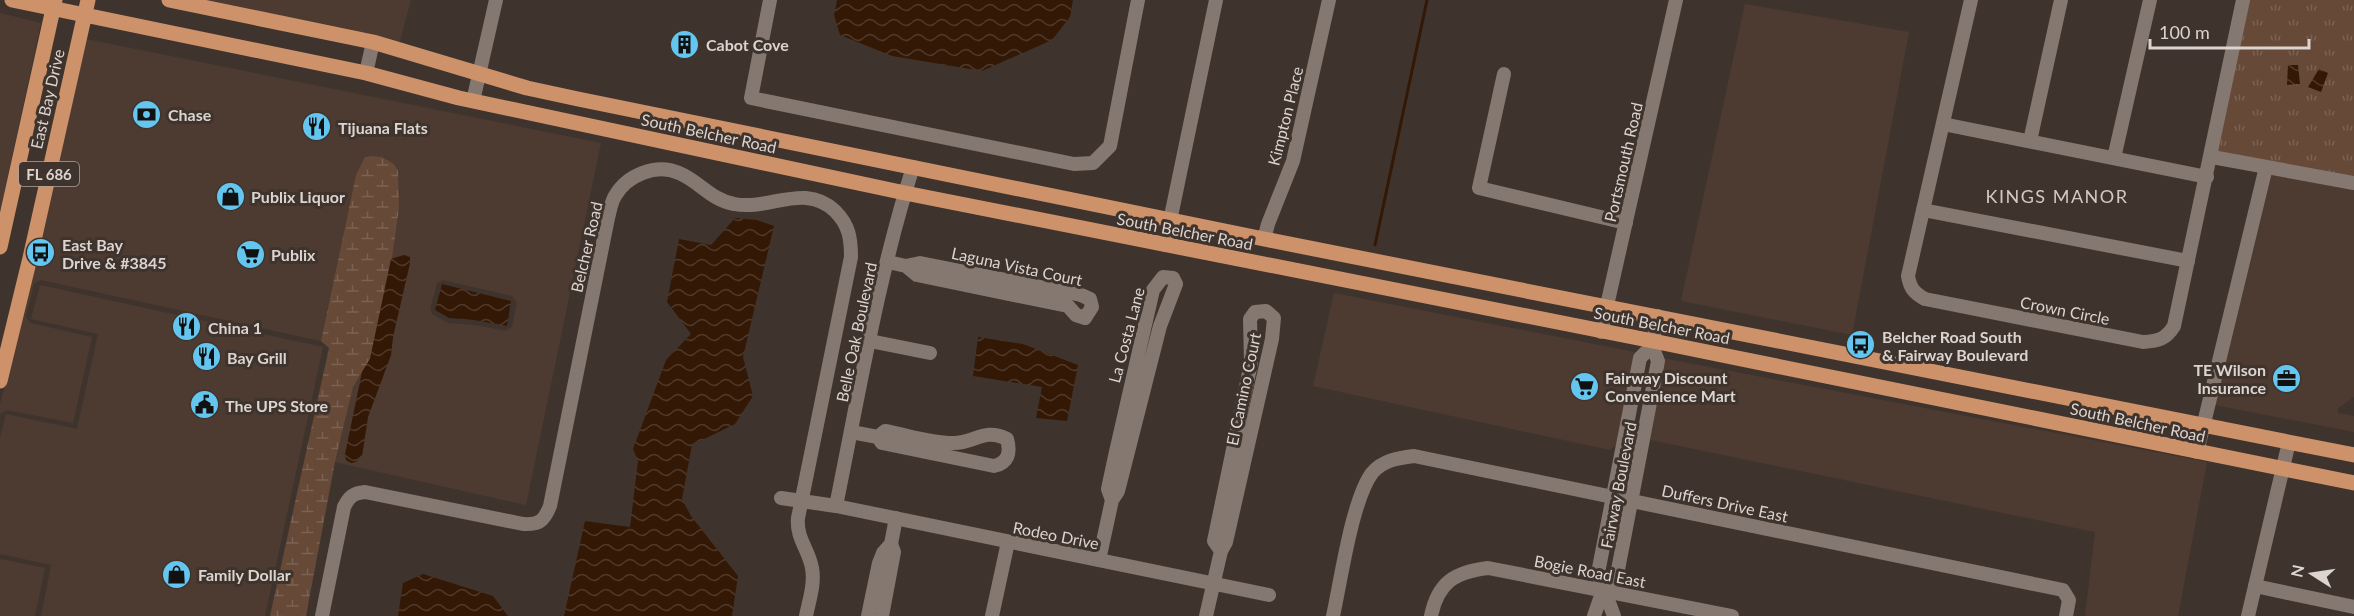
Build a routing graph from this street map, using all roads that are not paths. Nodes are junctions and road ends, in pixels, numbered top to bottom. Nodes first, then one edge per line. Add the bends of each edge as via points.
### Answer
1 (12, 0) edge
2 (169, 0) edge
3 (496, 0) edge
4 (770, 0) edge
5 (1138, 0) edge
6 (1216, 0) edge
7 (1329, 0) edge
8 (1676, 0) edge
9 (1971, 0) edge
10 (2061, 0) edge
11 (2150, 0) edge
12 (2243, 0) edge
13 (54, 4) edge
14 (86, 8) edge
15 (374, 42) junction
16 (366, 73) junction
17 (479, 74) junction
18 (1504, 74) dead end
19 (473, 101) junction
20 (1943, 124) junction
21 (2030, 141) junction
22 (2212, 157) junction
23 (2114, 158) junction
24 (913, 167) junction
25 (2266, 167) junction
26 (2207, 177) junction
27 (2354, 183) edge
28 (905, 194) junction
29 (1923, 210) junction
30 (1171, 220) junction
31 (1626, 223) junction
32 (1264, 239) junction
33 (1166, 245) junction
34 (0, 247) edge
35 (2188, 261) junction
36 (888, 262) junction
37 (906, 266) junction
38 (1607, 306) junction
39 (1658, 316) junction
40 (1601, 332) junction
41 (870, 341) junction
42 (1653, 344) junction
43 (930, 353) dead end
44 (0, 381) edge
45 (1632, 401) junction
46 (1650, 405) junction
47 (2204, 425) junction
48 (851, 432) junction
49 (878, 437) junction
50 (2289, 442) junction
51 (2197, 452) junction
52 (2354, 455) edge
53 (2282, 469) junction
54 (2354, 483) edge
55 (1613, 497) junction
56 (781, 498) dead end
57 (802, 500) junction
58 (1112, 500) junction
59 (1633, 501) junction
60 (837, 506) junction
61 (897, 518) junction
62 (1008, 542) junction
63 (891, 544) junction
64 (1221, 551) junction
65 (1099, 560) junction
66 (1214, 584) junction
67 (2255, 586) junction
68 (1604, 590) junction
69 (1269, 595) dead end
70 (2354, 607) edge
71 (322, 616) edge
72 (806, 616) edge
73 (868, 616) edge
74 (882, 616) edge
75 (992, 616) edge
76 (1206, 616) edge
77 (1333, 616) edge
78 (1431, 616) edge
79 (1594, 616) edge
80 (1614, 616) edge
81 (1732, 616) edge
82 (2066, 616) edge
83 (2248, 616) edge

1 - 13 main road, South Belcher Road
2 - 15 main road, South Belcher Road
3 - 17 street
4 - 5 street via 751,98 1084,164 1094,163 1110,146
6 - 30 street
7 - 32 street, Kimpton Place via 1293,161
8 - 31 street, Portsmouth Road
9 - 20 street, Crown Circle
10 - 21 street
11 - 23 street
12 - 22 street, Crown Circle
13 - 14 main road, South Belcher Road
13 - 34 main road, East Bay Drive / FL 686
14 - 16 main road, South Belcher Road
14 - 44 main road, East Bay Drive / FL 686
15 - 16 street
15 - 17 main road, South Belcher Road
16 - 19 main road, South Belcher Road
17 - 19 street
17 - 24 main road, South Belcher Road via 578,99
18 - 31 street via 1479,188
19 - 28 main road, South Belcher Road
20 - 21 street
20 - 29 street, Crown Circle
21 - 23 street
22 - 25 street
22 - 26 street, Crown Circle
23 - 26 street
24 - 28 street, Belle Oak Boulevard
24 - 30 main road, South Belcher Road
25 - 27 street
25 - 47 street
26 - 35 street, Crown Circle
28 - 33 main road, South Belcher Road
28 - 36 street, Belle Oak Boulevard
29 - 35 street
29 - 35 street, Crown Circle via 1908,276 1916,294 1925,299 2143,342 2167,337 2174,326
30 - 32 main road, South Belcher Road
30 - 33 street
31 - 38 street, Portsmouth Road
32 - 38 main road, South Belcher Road
33 - 40 main road, South Belcher Road
36 - 37 street, Laguna Vista Court
36 - 41 street, Belle Oak Boulevard
37 - 37 street, Laguna Vista Court via 917,274 1068,306 1085,318 1092,307 1090,299 1081,294 920,263
38 - 39 main road, South Belcher Road
38 - 40 street, Portsmouth Road
39 - 42 street, Fairway Boulevard
39 - 47 main road, South Belcher Road
40 - 42 main road, South Belcher Road
41 - 43 street
41 - 48 street, Belle Oak Boulevard
42 - 45 street, Fairway Boulevard via 1640,358
42 - 46 street, Fairway Boulevard via 1658,361
42 - 51 main road, South Belcher Road
45 - 46 street
45 - 55 street, Fairway Boulevard
46 - 59 street, Fairway Boulevard
47 - 50 main road, South Belcher Road
47 - 51 street
48 - 49 street
48 - 60 street, Belle Oak Boulevard
49 - 49 street via 882,443 994,466 1003,464 1010,447 1007,439 986,434 953,443 885,432
50 - 52 main road, South Belcher Road
50 - 53 street
51 - 53 main road, South Belcher Road
53 - 54 main road, South Belcher Road
53 - 67 street
55 - 59 street, Duffers Drive East
55 - 68 street, Fairway Boulevard via 1598,573
55 - 77 street, Duffers Drive East via 1414,456 1392,458 1373,472 1360,495
56 - 57 street
57 - 60 street
57 - 71 street, Belcher Road via 851,257 851,237 842,218 829,205 814,198 780,199 748,206 732,204 679,173 663,169 644,172 629,180 615,196 608,218 545,519 536,525 523,524 356,493 344,507
57 - 72 street, Belcher Road via 796,529 812,567 813,581
58 - 58 street, La Costa Lane via 1118,491 1160,326 1176,284 1173,278 1163,277 1152,290 1114,456 1108,489
58 - 65 street, La Costa Lane
59 - 68 street, Fairway Boulevard via 1617,575
59 - 82 street, Duffers Drive East via 2063,590 2069,600
60 - 61 street, Rodeo Drive
61 - 62 street, Rodeo Drive
61 - 63 street
62 - 65 street, Rodeo Drive
62 - 75 street
63 - 73 street via 879,562
63 - 74 street via 894,552
64 - 64 street, El Camino Court via 1272,339 1274,318 1266,312 1255,312 1250,319 1251,363 1214,541
64 - 66 street, El Camino Court
65 - 66 street, Rodeo Drive
66 - 69 street, Rodeo Drive
66 - 76 street, El Camino Court
67 - 70 street
67 - 83 street
68 - 78 street, Bogie Road East via 1488,568 1465,571 1445,584
68 - 79 street, Fairway Boulevard
68 - 80 street, Fairway Boulevard
68 - 81 street, Bogie Road East

